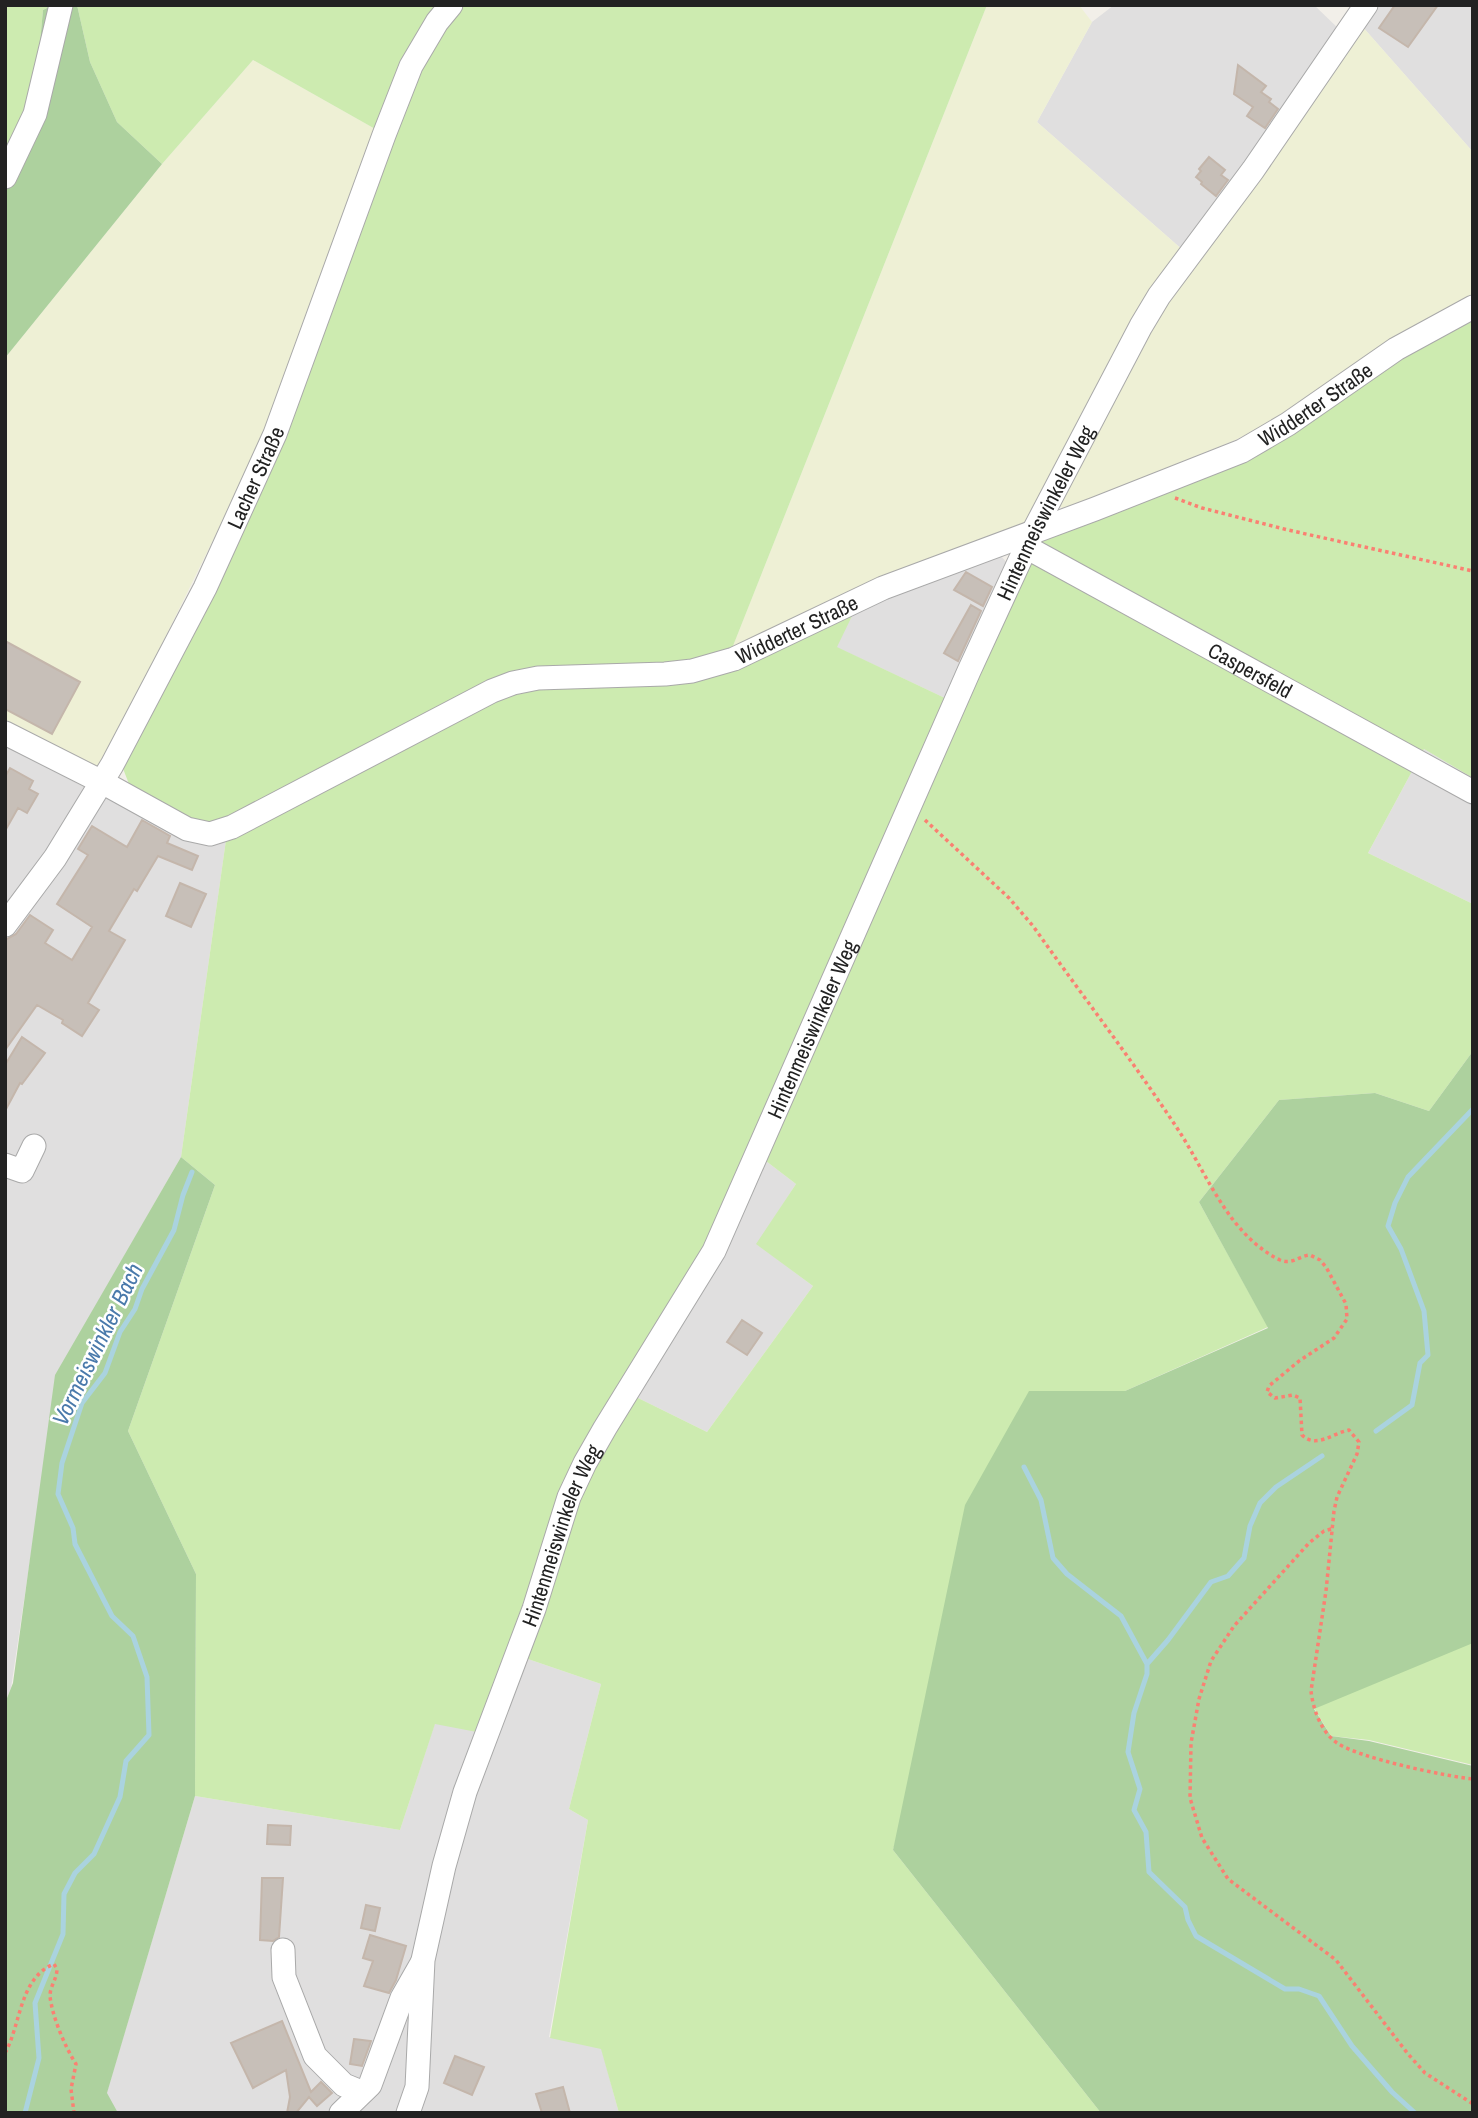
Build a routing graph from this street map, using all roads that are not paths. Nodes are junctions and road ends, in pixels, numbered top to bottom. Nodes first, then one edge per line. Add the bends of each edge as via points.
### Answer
1 (61, 5) edge
2 (451, 5) edge
3 (1366, 5) edge
4 (5, 177) edge
5 (1473, 307) edge
6 (1030, 539) junction
7 (5, 733) edge
8 (102, 782) junction
9 (1473, 792) edge
10 (5, 925) edge
11 (34, 1146) dead end
12 (5, 1165) edge
13 (282, 1950) dead end
14 (423, 1960) junction
15 (417, 2087) junction
16 (361, 2092) junction
17 (341, 2113) edge
18 (408, 2113) edge
19 (426, 2113) edge

1 - 4 street via 35,114
2 - 8 street, Lacher Straße via 411,66 275,434 205,588
3 - 6 street, Hintenmeiswinkeler Weg via 1253,170 1158,296
5 - 6 street, Widderter Straße via 1396,349 1263,440
6 - 8 street, Widderter Straße via 883,588 721,663 665,674 538,678 513,683 217,833 187,829
6 - 9 street, Caspersfeld
6 - 14 street, Hintenmeiswinkeler Weg via 714,1251 605,1429 569,1497 534,1609 458,1815
7 - 8 street, Widderter Straße
8 - 10 street, Lacher Straße via 55,858
11 - 12 street via 22,1171
13 - 16 street via 284,1977 315,2056 344,2085
14 - 15 street, Hintenmeiswinkeler Weg
14 - 16 street via 402,1998 370,2085
15 - 18 street, Hintenmeiswinkeler Weg
15 - 19 street
16 - 17 street

